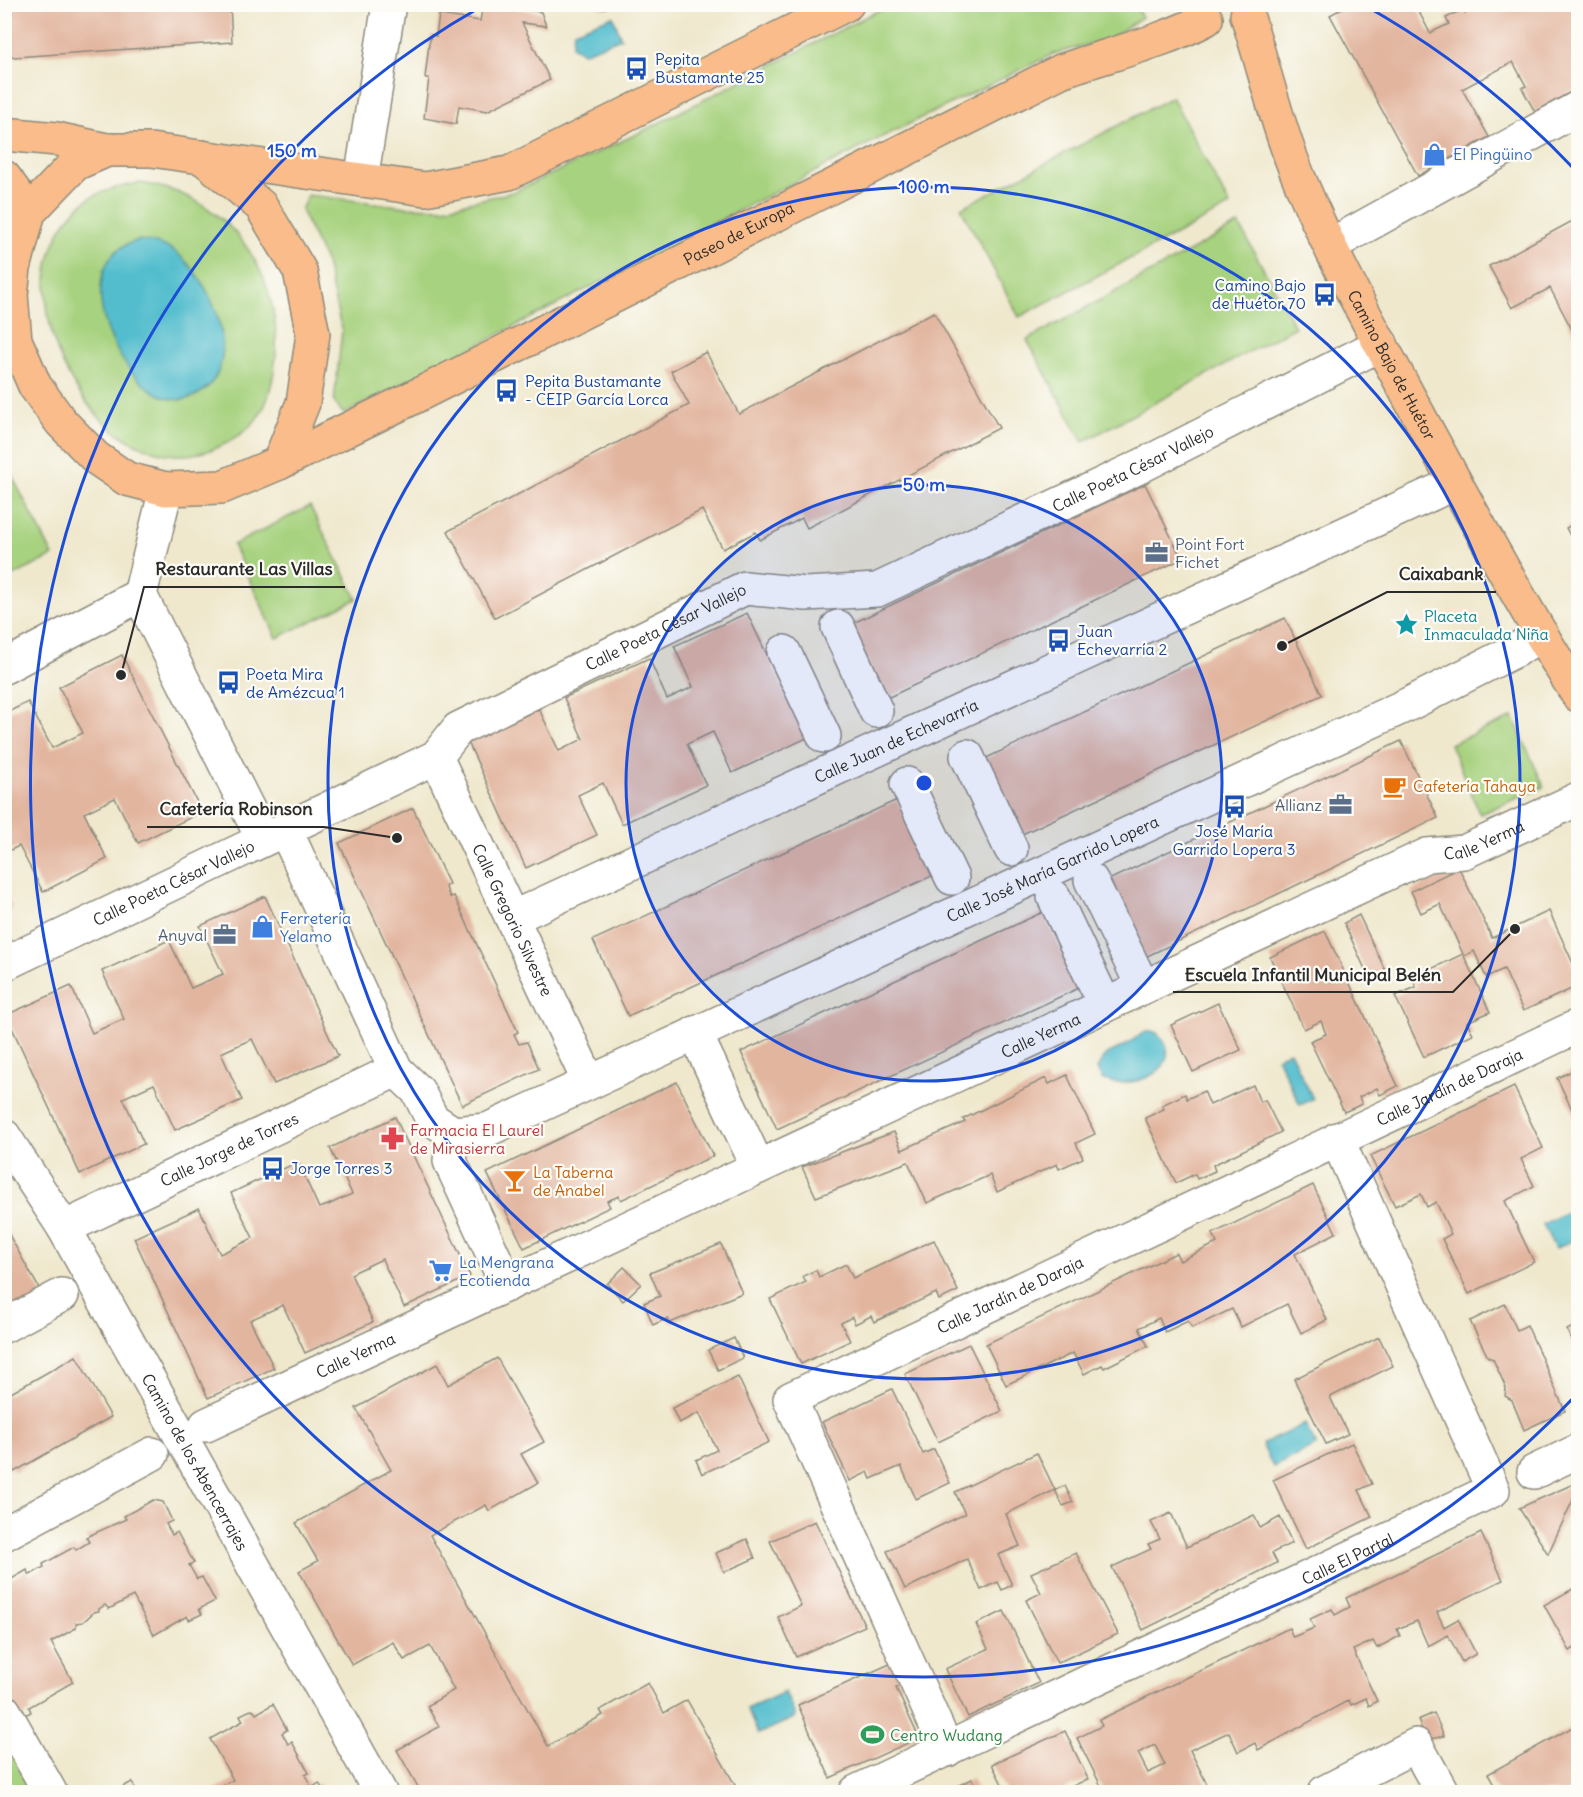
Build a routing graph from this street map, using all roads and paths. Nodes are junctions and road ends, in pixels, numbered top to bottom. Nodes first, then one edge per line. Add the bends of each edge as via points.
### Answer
1 (389, 4) edge
2 (847, 4) edge
3 (1254, 10) edge
4 (1192, 12) edge
5 (1578, 108) edge
6 (4, 134) edge
7 (107, 150) junction
8 (202, 157) junction
9 (4, 177) edge
10 (361, 180) junction
11 (29, 212) junction
12 (1331, 245) junction
13 (9, 267) edge
14 (1381, 344) junction
15 (279, 463) junction
16 (1455, 483) junction
17 (166, 489) junction
18 (140, 596) junction
19 (838, 627) dead end
20 (1541, 634) junction
21 (784, 652) dead end
22 (4, 667) edge
23 (1578, 695) edge
24 (876, 711) dead end
25 (824, 736) dead end
26 (967, 756) dead end
27 (436, 757) junction
28 (907, 784) dead end
29 (1578, 799) edge
30 (274, 834) junction
31 (1011, 849) dead end
32 (952, 878) dead end
33 (1091, 880) dead end
34 (1054, 897) dead end
35 (512, 918) junction
36 (4, 964) edge
37 (1143, 987) junction
38 (1105, 1005) junction
39 (1578, 1026) edge
40 (695, 1034) junction
41 (396, 1070) junction
42 (589, 1082) junction
43 (453, 1133) junction
44 (1337, 1139) junction
45 (7, 1146) edge
46 (753, 1156) junction
47 (64, 1228) junction
48 (501, 1273) junction
49 (62, 1294) dead end
50 (4, 1326) edge
51 (206, 1425) dead end
52 (1578, 1451) edge
53 (152, 1454) dead end
54 (1534, 1472) dead end
55 (4, 1534) edge
56 (4, 1711) edge
57 (947, 1750) junction
58 (50, 1792) edge
59 (380, 1792) edge
60 (856, 1792) edge
61 (1325, 1792) edge
62 (1442, 1792) edge

1 - 10 street
2 - 10 main road via 509,173 425,189
3 - 4 main road via 1227,20
3 - 12 main road, Camino Bajo de Huétor via 1287,145
4 - 15 main road, Paseo de Europa via 1174,36 1061,71
5 - 12 street
6 - 7 main road via 57,139
7 - 8 main road via 151,150
7 - 11 main road via 75,164
8 - 10 main road
8 - 15 main road via 261,206 300,271 313,334 303,403
9 - 11 main road
11 - 13 main road, Paseo de Europa
12 - 14 main road, Camino Bajo de Huétor
13 - 17 main road, Paseo de Europa via 15,340 35,386 61,422 96,458 127,479
14 - 16 main road, Camino Bajo de Huétor
14 - 27 street, Calle Poeta César Vallejo via 1141,465 877,590 806,594 745,588 458,729
15 - 17 main road, Paseo de Europa via 222,487
16 - 20 main road, Camino Bajo de Huétor
16 - 35 street, Calle Juan de Echevarría
17 - 18 street
18 - 22 street
18 - 30 street
19 - 24 street
20 - 23 main road, Camino Bajo de Huétor
20 - 40 street, Calle José María Garrido Lopera via 1408,704
21 - 25 street
26 - 31 street
27 - 30 street, Calle Poeta César Vallejo
27 - 35 street, Calle Gregorio Silvestre
28 - 32 street
29 - 37 street, Calle Yerma via 1464,852 1426,855
30 - 36 street, Calle Poeta César Vallejo
30 - 41 street
33 - 37 street
34 - 38 street
35 - 42 street, Calle Gregorio Silvestre
37 - 38 street, Calle Yerma
38 - 46 street, Calle Yerma
39 - 44 street, Calle Jardín de Daraja
40 - 42 street, Calle José María Garrido Lopera
40 - 46 street
41 - 43 street via 418,1091 432,1119
41 - 47 street, Calle Jorge de Torres
42 - 43 street, Calle José María Garrido Lopera via 487,1130
43 - 48 street via 450,1161
44 - 57 street, Calle El Partal via 1493,1490
44 - 57 street, Calle Jardín de Daraja via 790,1399
45 - 47 street, Camino de los Abencerrajes
46 - 48 street, Calle Yerma
47 - 59 street, Camino de los Abencerrajes
48 - 51 street, Calle Yerma
49 - 50 street
52 - 54 street
53 - 55 street
56 - 58 street
57 - 60 street, Calle El Partal
61 - 62 street via 1416,1745

